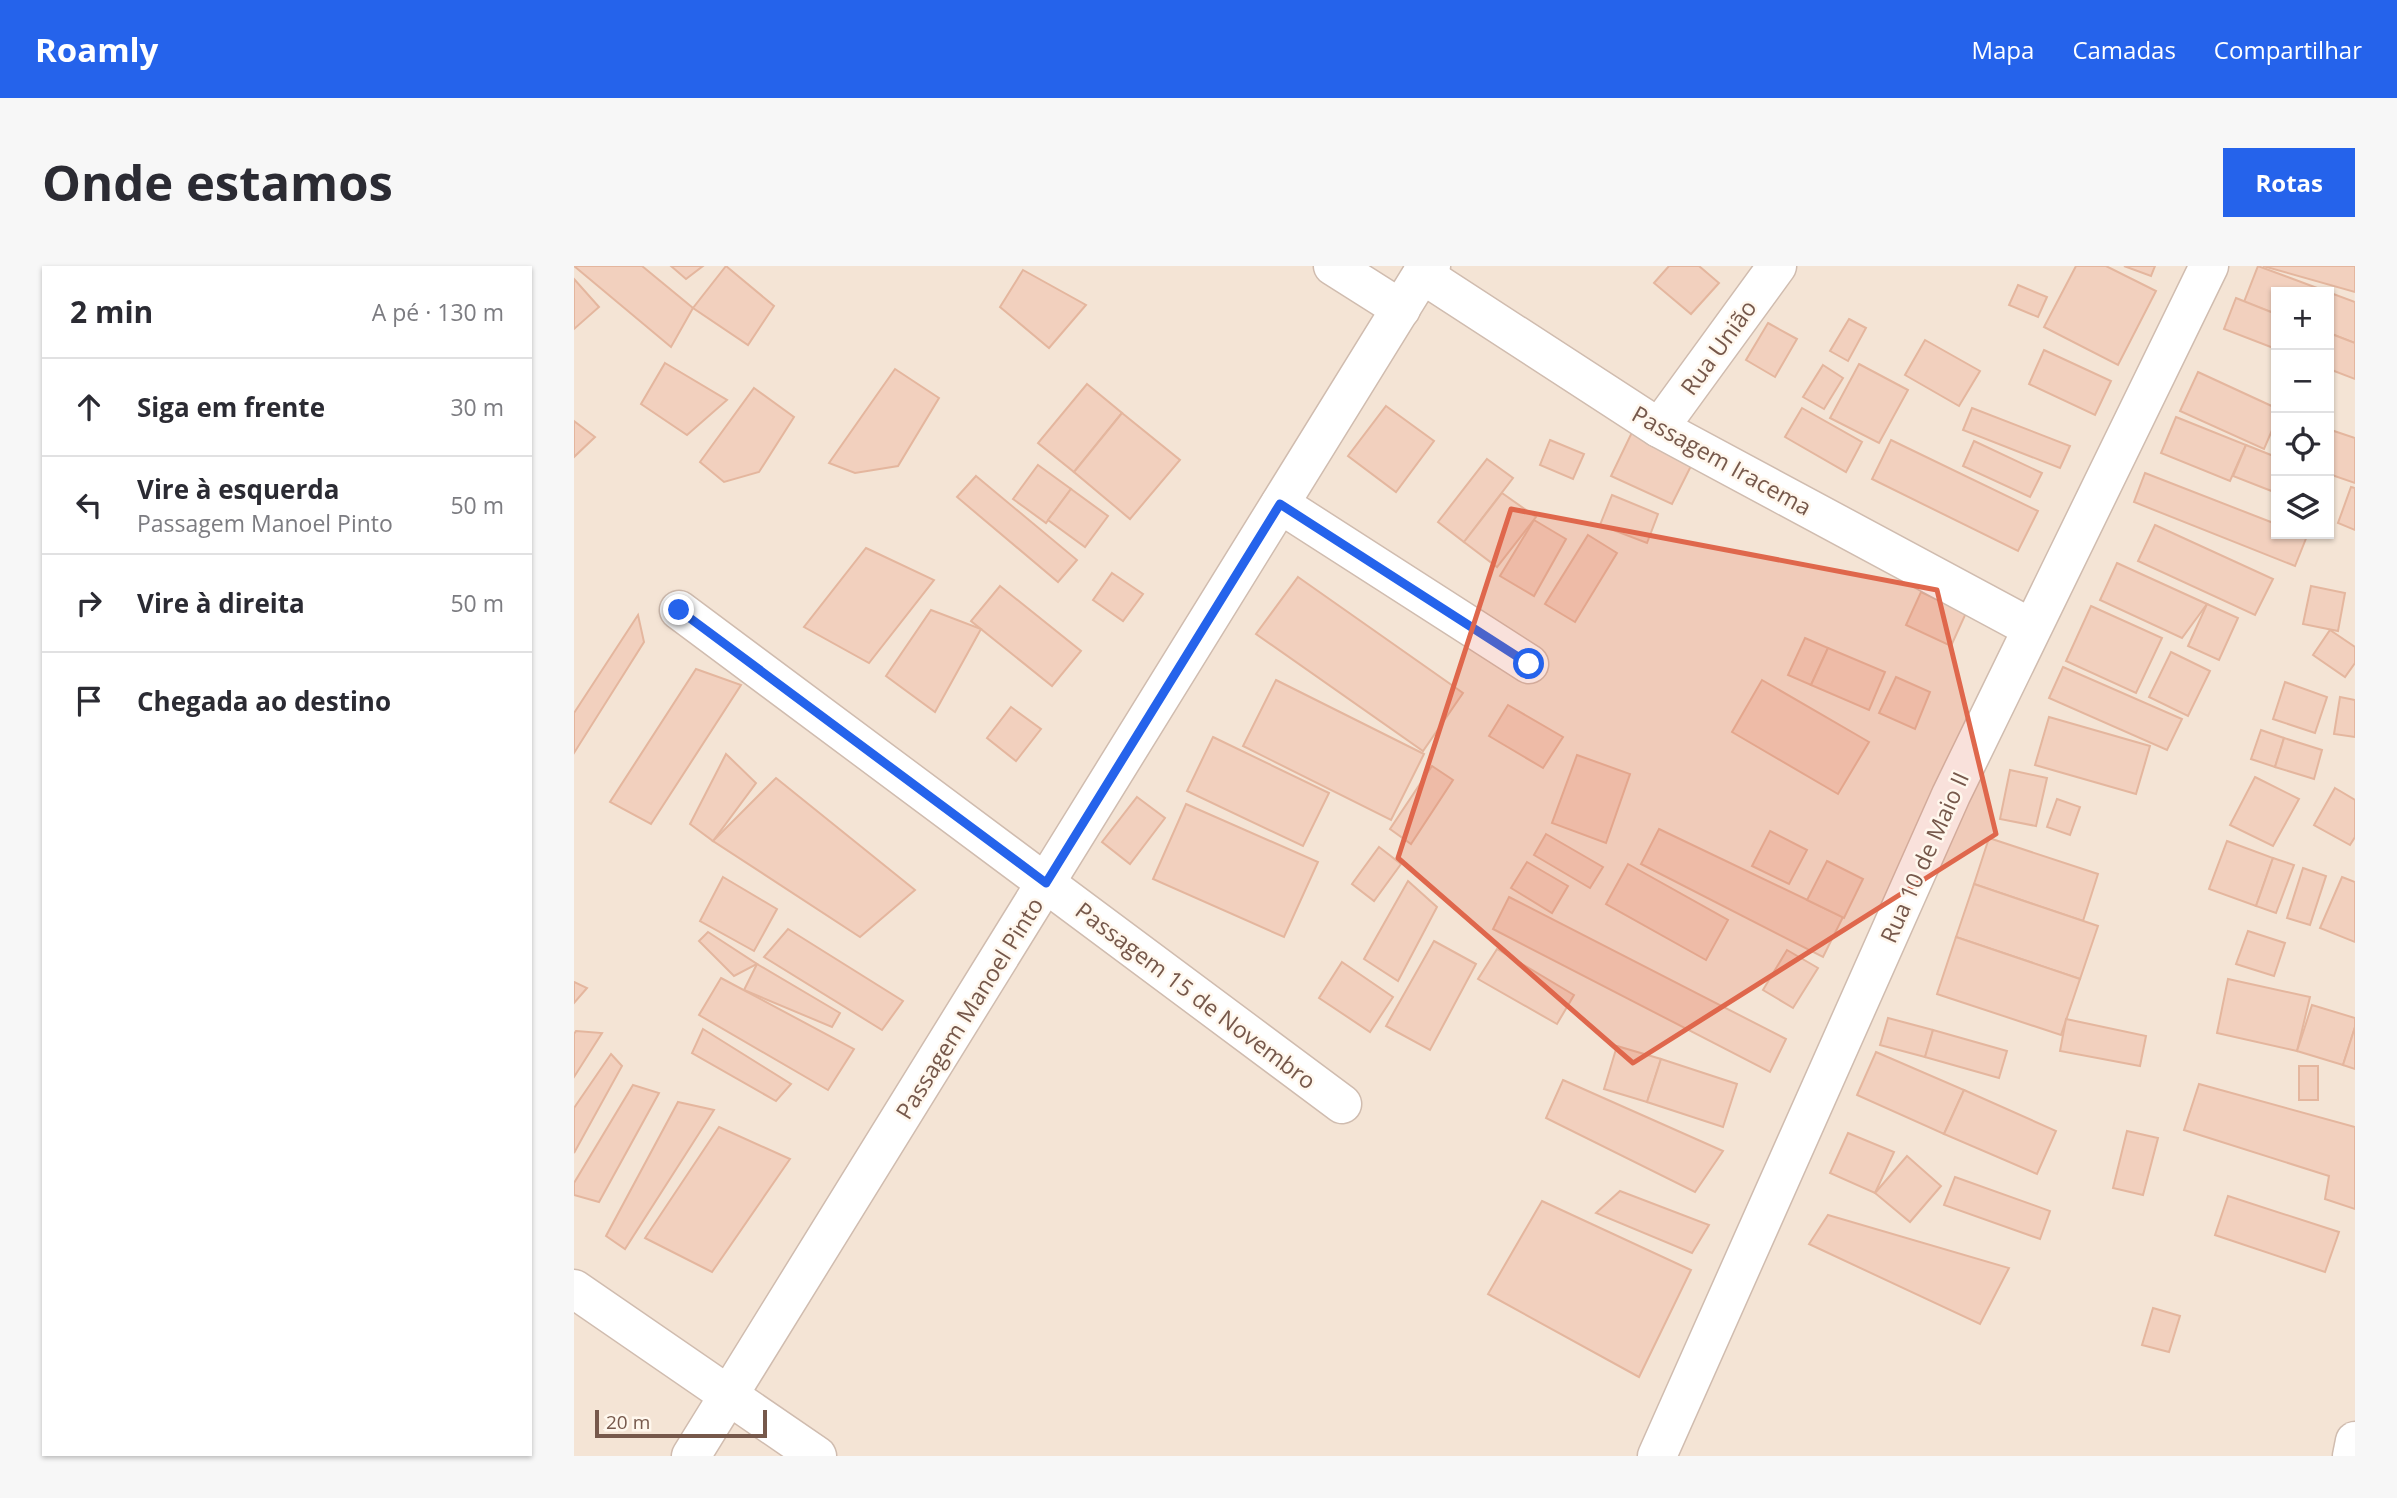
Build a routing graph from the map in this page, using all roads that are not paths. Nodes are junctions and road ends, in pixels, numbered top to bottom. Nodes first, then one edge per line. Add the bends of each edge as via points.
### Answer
1 (1333, 266) edge
2 (1777, 266) edge
3 (2209, 266) edge
4 (1426, 270) edge
5 (1401, 309) junction
6 (1659, 428) junction
7 (1280, 504) junction
8 (679, 610) dead end
9 (2031, 628) junction
10 (1529, 664) dead end
11 (1046, 883) junction
12 (1342, 1104) dead end
13 (574, 1289) edge
14 (729, 1395) junction
15 (2355, 1441) edge
16 (691, 1456) edge
17 (817, 1456) edge
18 (1657, 1456) edge
19 (2352, 1456) edge

1 - 5 street
2 - 6 street, Rua União
3 - 9 street, Rua 10 de Maio II
4 - 5 street, Passagem Manoel Pinto
4 - 6 street, Passagem Iracema
5 - 7 street, Passagem Manoel Pinto
6 - 9 street, Passagem Iracema
7 - 10 street
7 - 11 street, Passagem Manoel Pinto
8 - 11 street, Passagem 15 de Novembro
9 - 18 street, Rua 10 de Maio II via 1951,795
11 - 12 street, Passagem 15 de Novembro
11 - 14 street, Passagem Manoel Pinto
13 - 14 street
14 - 16 street, Passagem Manoel Pinto
14 - 17 street
15 - 19 street

